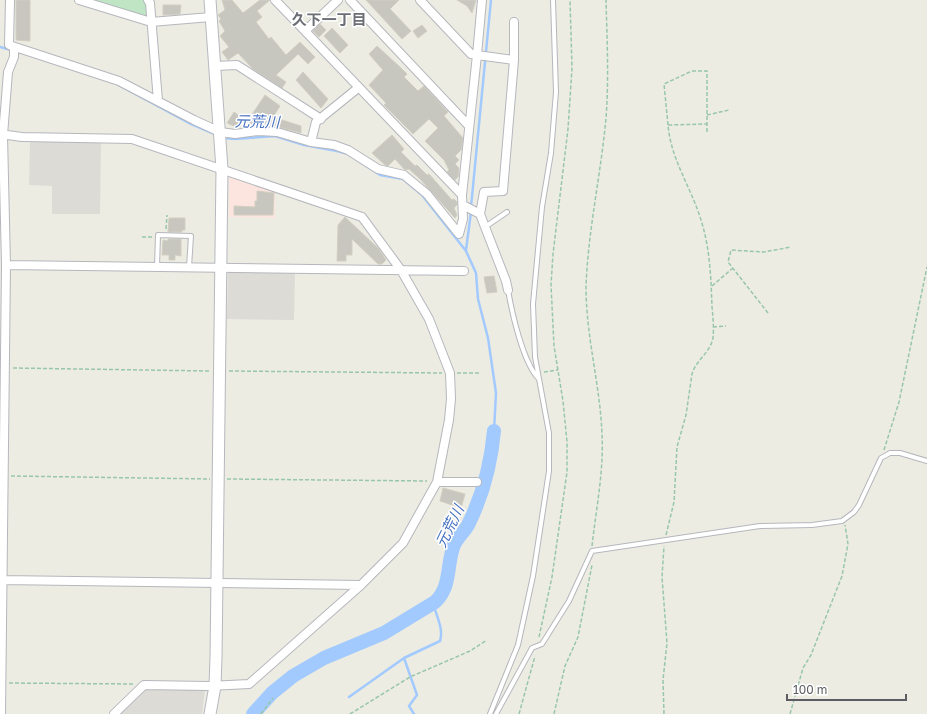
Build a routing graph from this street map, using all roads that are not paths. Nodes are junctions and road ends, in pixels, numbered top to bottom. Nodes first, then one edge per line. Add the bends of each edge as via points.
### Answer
1 (10, 0) edge
2 (78, 0) edge
3 (148, 0) edge
4 (210, 0) edge
5 (275, 0) edge
6 (338, 0) edge
7 (350, 0) edge
8 (420, 0) edge
9 (482, 0) edge
10 (553, 0) edge
11 (211, 17) junction
12 (151, 22) junction
13 (514, 22) dead end
14 (305, 31) junction
15 (14, 47) junction
16 (479, 56) junction
17 (514, 60) junction
18 (215, 66) junction
19 (358, 88) junction
20 (158, 102) junction
21 (321, 119) junction
22 (469, 126) junction
23 (220, 132) junction
24 (1, 135) edge
25 (311, 142) junction
26 (222, 169) junction
27 (462, 195) junction
28 (465, 205) junction
29 (507, 212) dead end
30 (479, 213) junction
31 (485, 227) junction
32 (6, 265) junction
33 (157, 267) junction
34 (189, 267) junction
35 (221, 268) junction
36 (401, 270) junction
37 (464, 271) dead end
38 (508, 290) joint
39 (539, 379) junction
40 (927, 461) edge
41 (437, 482) junction
42 (477, 482) dead end
43 (1, 582) edge
44 (217, 582) junction
45 (361, 585) junction
46 (214, 686) junction
47 (1, 714) edge
48 (114, 714) edge
49 (210, 714) edge
50 (490, 714) edge
51 (496, 714) edge

1 - 15 street via 9,45
2 - 12 street
3 - 12 street
4 - 11 street
5 - 14 street
6 - 14 street
7 - 22 street
8 - 16 street via 471,54
9 - 16 street
10 - 39 lane via 556,92 533,304 535,357
11 - 12 street
11 - 18 street
12 - 20 street
13 - 17 street
14 - 19 street
15 - 20 street via 119,81
15 - 24 street via 14,57 8,72
16 - 17 street
16 - 22 street
17 - 30 street via 503,192 484,192
18 - 21 street via 237,65
18 - 23 street
19 - 21 street
19 - 27 street
20 - 23 street
21 - 25 street via 316,122
22 - 27 street
23 - 25 street via 277,132
23 - 26 street
24 - 26 street via 132,139
24 - 32 street
25 - 28 street via 334,145 348,150 378,170 404,175 427,194 459,234
26 - 35 street
26 - 36 street via 362,217
27 - 28 street
28 - 30 street
29 - 31 lane
30 - 31 street
31 - 38 street
32 - 33 street
32 - 43 street
33 - 34 street
33 - 34 lane via 158,235 191,236
34 - 35 street
35 - 36 street
35 - 44 street
36 - 37 street
36 - 41 street via 429,319 450,373 449,420
38 - 39 lane via 512,315 534,373
39 - 50 lane via 549,434 549,470 544,510 518,645
40 - 51 lane via 900,452 890,453 881,458 859,505 842,521 812,525 760,526 592,551 569,601 542,644 532,648
41 - 42 street
41 - 45 street via 403,543
43 - 44 street
43 - 47 street
44 - 45 street
44 - 46 street
45 - 46 street via 249,684
46 - 48 street via 144,686
46 - 49 street

